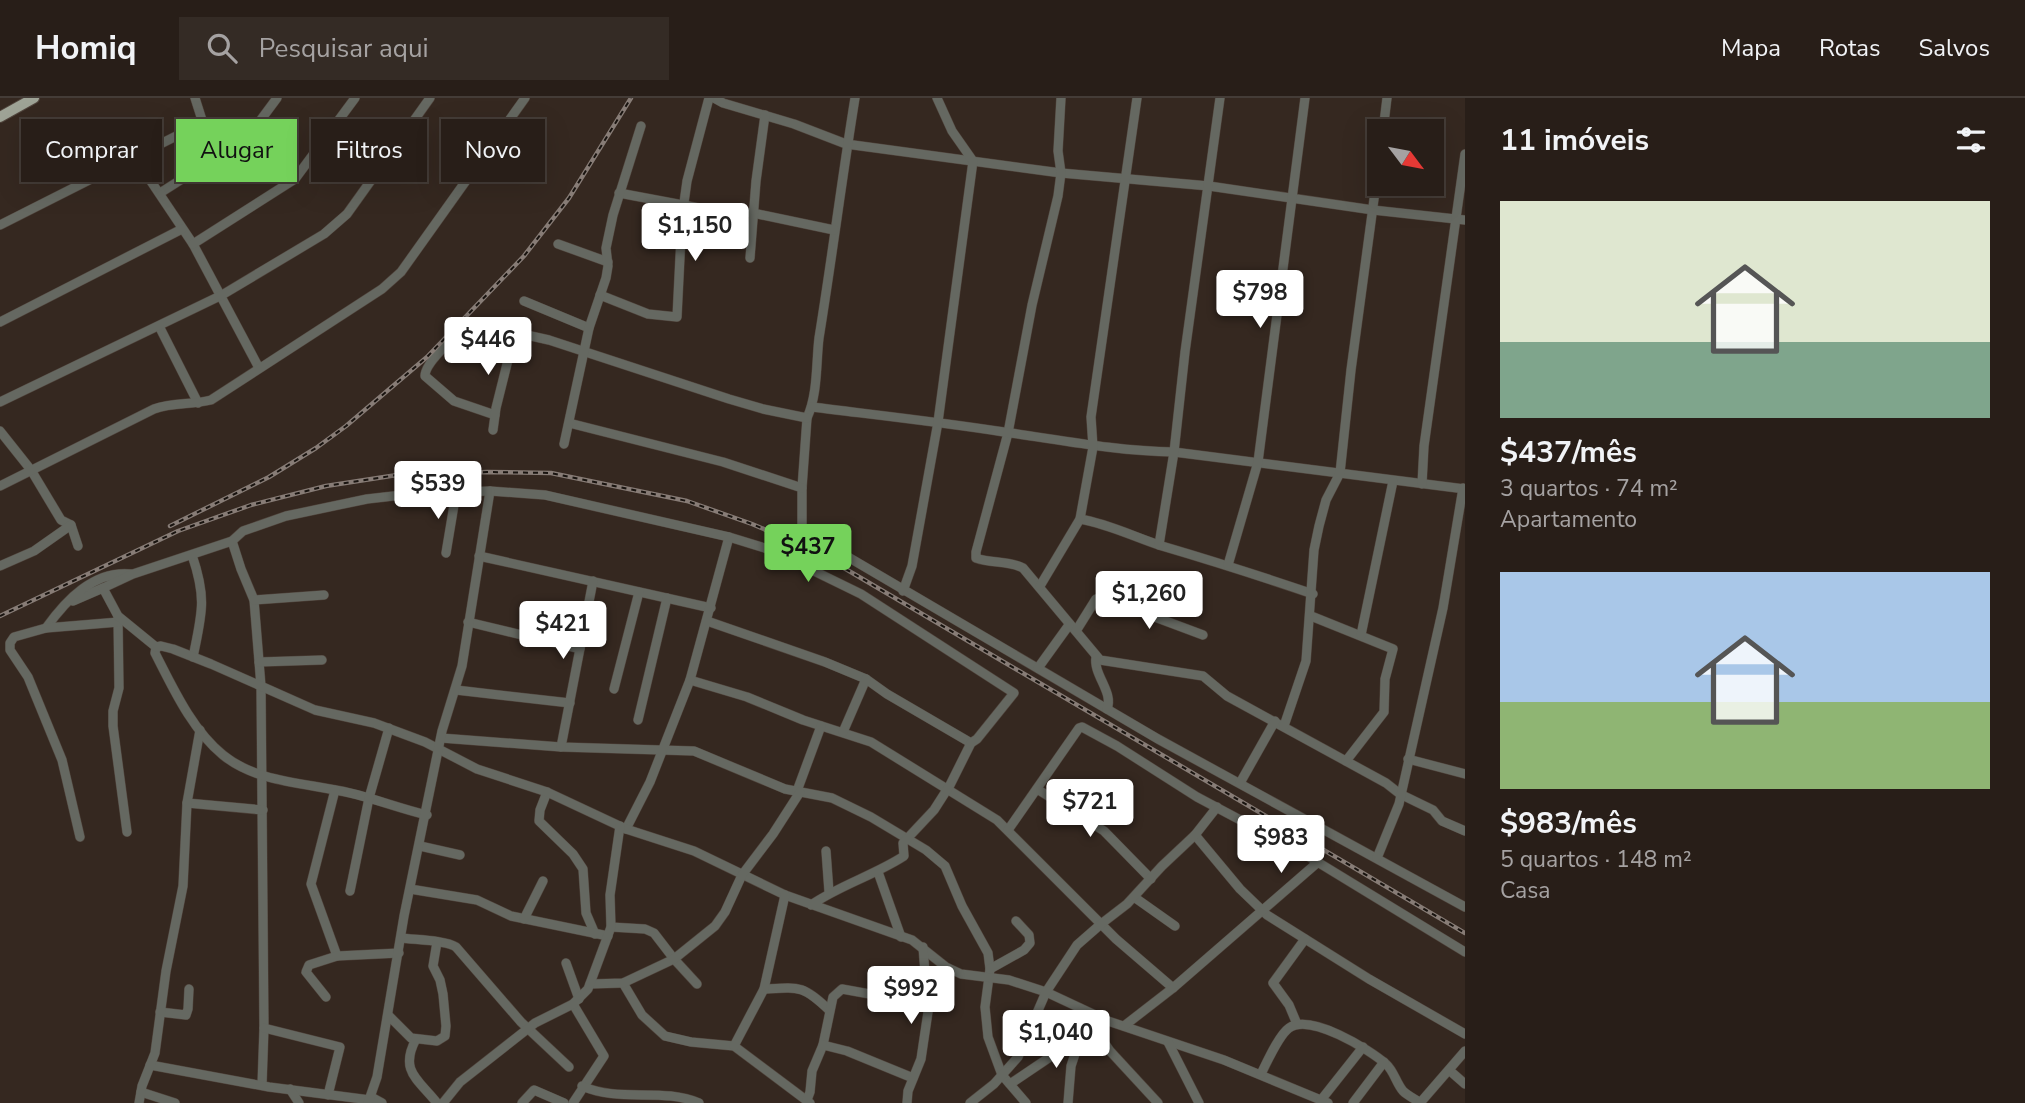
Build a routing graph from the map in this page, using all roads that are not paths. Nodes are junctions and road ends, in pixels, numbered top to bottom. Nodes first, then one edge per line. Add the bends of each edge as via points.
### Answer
1 (195, 98) edge
2 (277, 98) edge
3 (355, 98) edge
4 (430, 98) edge
5 (525, 98) edge
6 (712, 98) edge
7 (855, 98) edge
8 (937, 98) edge
9 (1061, 98) edge
10 (1137, 98) edge
11 (1220, 98) edge
12 (1305, 98) edge
13 (1387, 98) edge
14 (30, 99) edge
15 (737, 102) edge
16 (765, 115) junction
17 (0, 117) edge
18 (1384, 119) edge
19 (641, 126) dead end
20 (162, 144) edge
21 (846, 144) junction
22 (1465, 153) edge
23 (973, 161) junction
24 (1061, 173) junction
25 (1126, 180) junction
26 (88, 182) edge
27 (152, 182) edge
28 (1209, 186) junction
29 (160, 193) junction
30 (619, 193) junction
31 (1375, 196) edge
32 (1292, 198) junction
33 (684, 205) junction
34 (1373, 210) junction
35 (753, 214) junction
36 (1461, 219) edge
37 (0, 225) edge
38 (182, 229) junction
39 (834, 230) junction
40 (193, 244) junction
41 (558, 244) dead end
42 (750, 258) dead end
43 (608, 262) junction
44 (600, 295) junction
45 (222, 296) junction
46 (524, 301) dead end
47 (0, 322) edge
48 (159, 326) junction
49 (589, 328) junction
50 (515, 332) junction
51 (584, 352) junction
52 (259, 368) junction
53 (0, 402) edge
54 (198, 403) junction
55 (812, 407) junction
56 (495, 415) junction
57 (807, 418) junction
58 (938, 422) junction
59 (569, 423) junction
60 (493, 430) dead end
61 (0, 431) edge
62 (1008, 433) junction
63 (564, 444) dead end
64 (1093, 447) junction
65 (1174, 452) junction
66 (1258, 462) junction
67 (31, 470) junction
68 (1339, 473) junction
69 (1393, 481) junction
70 (1422, 484) junction
71 (0, 486) edge
72 (802, 488) junction
73 (1464, 489) edge
74 (490, 491) junction
75 (456, 493) junction
76 (1080, 519) junction
77 (71, 525) junction
78 (729, 537) junction
79 (232, 541) junction
80 (1159, 545) junction
81 (78, 546) dead end
82 (446, 553) dead end
83 (192, 555) junction
84 (479, 556) junction
85 (1228, 565) junction
86 (0, 566) edge
87 (133, 574) junction
88 (593, 581) junction
89 (1040, 586) junction
90 (103, 588) junction
91 (903, 591) junction
92 (639, 592) junction
93 (1313, 594) junction
94 (324, 595) dead end
95 (667, 598) junction
96 (254, 600) junction
97 (65, 605) junction
98 (711, 608) junction
99 (1311, 616) junction
100 (118, 619) junction
101 (707, 621) junction
102 (468, 622) junction
103 (46, 628) junction
104 (1072, 628) junction
105 (1203, 635) dead end
106 (1361, 635) junction
107 (156, 647) junction
108 (580, 649) junction
109 (193, 657) junction
110 (1096, 657) junction
111 (322, 660) dead end
112 (259, 662) junction
113 (1038, 668) junction
114 (866, 679) junction
115 (690, 680) junction
116 (261, 686) junction
117 (456, 690) junction
118 (614, 690) dead end
119 (570, 703) junction
120 (1107, 709) junction
121 (638, 720) dead end
122 (1279, 723) junction
123 (821, 726) junction
124 (390, 728) junction
125 (200, 730) junction
126 (843, 732) junction
127 (441, 743) junction
128 (971, 743) junction
129 (561, 747) junction
130 (663, 750) junction
131 (1408, 759) junction
132 (1346, 761) junction
133 (1465, 774) edge
134 (263, 776) junction
135 (1240, 783) junction
136 (948, 788) junction
137 (1037, 789) junction
138 (335, 790) junction
139 (799, 791) junction
140 (547, 792) junction
141 (1400, 793) junction
142 (369, 798) junction
143 (187, 803) junction
144 (1217, 807) junction
145 (263, 810) junction
146 (427, 815) junction
147 (623, 827) junction
148 (1008, 830) junction
149 (1465, 831) edge
150 (127, 832) dead end
151 (1195, 835) junction
152 (80, 837) dead end
153 (906, 839) junction
154 (419, 846) junction
155 (825, 851) dead end
156 (460, 855) dead end
157 (1377, 858) junction
158 (1317, 863) junction
159 (878, 872) junction
160 (742, 875) junction
161 (1151, 879) junction
162 (543, 881) dead end
163 (410, 889) junction
164 (350, 891) dead end
165 (829, 892) junction
166 (785, 895) junction
167 (1135, 897) junction
168 (811, 905) junction
169 (1465, 908) edge
170 (1263, 912) junction
171 (524, 919) junction
172 (1016, 921) dead end
173 (1101, 923) junction
174 (1175, 926) dead end
175 (609, 932) junction
176 (595, 934) junction
177 (901, 937) junction
178 (401, 938) junction
179 (1305, 939) junction
180 (437, 942) junction
181 (923, 947) junction
182 (1465, 952) edge
183 (399, 953) junction
184 (338, 956) junction
185 (674, 959) junction
186 (566, 963) dead end
187 (989, 973) junction
188 (590, 984) junction
189 (623, 984) junction
190 (697, 984) dead end
191 (1173, 988) junction
192 (189, 989) dead end
193 (764, 989) junction
194 (1046, 992) junction
195 (326, 997) dead end
196 (576, 1002) junction
197 (929, 1002) junction
198 (1081, 1009) junction
199 (829, 1010) junction
200 (160, 1012) junction
201 (388, 1015) junction
202 (1297, 1024) junction
203 (1124, 1026) junction
204 (264, 1028) junction
205 (529, 1028) junction
206 (1097, 1034) junction
207 (1465, 1034) edge
208 (415, 1039) junction
209 (1079, 1042) junction
210 (1168, 1042) junction
211 (823, 1045) junction
212 (734, 1046) junction
213 (1363, 1047) junction
214 (1465, 1052) edge
215 (1384, 1062) junction
216 (150, 1065) junction
217 (569, 1067) dead end
218 (1449, 1070) junction
219 (1261, 1074) junction
220 (1002, 1075) junction
221 (913, 1078) junction
222 (1010, 1084) junction
223 (1465, 1084) edge
224 (262, 1086) junction
225 (582, 1086) junction
226 (290, 1090) junction
227 (141, 1092) junction
228 (328, 1095) junction
229 (370, 1100) edge
230 (684, 1100) edge
231 (1319, 1101) edge
232 (809, 1102) edge
233 (139, 1103) edge
234 (176, 1103) edge
235 (299, 1103) edge
236 (382, 1103) edge
237 (437, 1103) edge
238 (443, 1103) edge
239 (522, 1103) edge
240 (564, 1103) edge
241 (573, 1103) edge
242 (699, 1103) edge
243 (906, 1103) edge
244 (970, 1103) edge
245 (1026, 1103) edge
246 (1068, 1103) edge
247 (1157, 1103) edge
248 (1199, 1103) edge
249 (1353, 1103) edge
250 (1421, 1103) edge

1 - 20 street via 202,120
2 - 29 street via 248,137
3 - 40 street via 295,179
4 - 45 street via 336,226
5 - 52 street via 401,272
6 - 15 street
6 - 33 street
7 - 21 street
8 - 23 street
9 - 24 street
10 - 25 street
11 - 28 street
12 - 32 street
13 - 18 street
14 - 17 main road
15 - 16 street
16 - 21 street
16 - 35 street
19 - 30 street
21 - 23 street
21 - 39 street
22 - 36 street
23 - 24 street
23 - 58 street
24 - 25 street
24 - 62 street
25 - 28 street
25 - 64 street via 1091,418
26 - 37 street
27 - 29 street
28 - 32 street
28 - 65 street
29 - 38 street
30 - 33 street
30 - 43 street via 606,248
31 - 34 street
32 - 34 street
32 - 66 street
33 - 35 street
33 - 44 street via 677,317 648,314
34 - 36 street
34 - 68 street
35 - 39 street
35 - 42 street
36 - 70 street via 1424,446
38 - 40 street
38 - 47 street
39 - 55 street
40 - 45 street
41 - 43 street
43 - 44 street
44 - 49 street
45 - 48 street
45 - 52 street
46 - 49 street
48 - 53 street
48 - 54 street
49 - 51 street
50 - 51 street
50 - 56 street
50 - 56 street via 473,323 425,370 426,379 454,401
51 - 57 street via 763,409
51 - 59 street
52 - 54 street via 211,400
54 - 67 street via 154,409
55 - 57 street
55 - 58 street
56 - 60 street
57 - 72 street
58 - 62 street
58 - 91 street via 912,566
59 - 63 street
59 - 72 street via 723,462
61 - 67 street
62 - 64 street
62 - 89 street via 975,556 1015,564
64 - 65 street
64 - 76 street
65 - 66 street
65 - 80 street
66 - 68 street
66 - 85 street
67 - 71 street
67 - 77 street via 61,520
68 - 69 street
68 - 93 street via 1319,526
69 - 70 street
69 - 106 street
70 - 73 street
72 - 91 street via 805,534
73 - 131 street via 1443,608
74 - 75 street
74 - 78 street via 545,495
74 - 84 street
75 - 79 street via 329,505 243,531
75 - 82 street
76 - 80 street
76 - 89 street
77 - 81 street
77 - 86 street via 34,551
78 - 98 street
78 - 128 street via 771,550 838,581 1013,691
79 - 83 street
79 - 96 street
80 - 85 street
83 - 87 street
83 - 109 street via 203,603
84 - 88 street
84 - 102 street
85 - 93 street
87 - 90 street
87 - 97 street via 108,574
88 - 92 street
88 - 108 street
89 - 104 street
90 - 97 street
90 - 100 street
91 - 113 street
92 - 95 street
92 - 118 street
93 - 99 street
94 - 96 street
95 - 98 street
95 - 121 street
96 - 112 street
97 - 103 street
98 - 101 street
99 - 106 street
99 - 122 street via 1307,661
100 - 103 street
100 - 107 street
100 - 150 street via 119,688 113,726
101 - 114 street
101 - 115 street
102 - 108 street
102 - 117 street
103 - 152 street via 14,637 10,650 28,677 62,760
104 - 105 street via 1096,599 1104,598
104 - 110 street
104 - 113 street
106 - 132 street via 1393,649 1385,679 1384,712
107 - 109 street
107 - 125 street via 155,653
108 - 119 street
109 - 116 street
110 - 120 street via 1109,701
110 - 122 street via 1203,676 1227,696
111 - 112 street
112 - 116 street
113 - 120 street
114 - 126 street
114 - 128 street
115 - 123 street
115 - 130 street
116 - 124 street via 316,710
116 - 134 street
117 - 119 street
117 - 127 street
119 - 129 street
120 - 135 street
122 - 132 street
122 - 135 street
123 - 126 street
123 - 139 street
124 - 127 street
124 - 142 street
125 - 134 street via 223,755
125 - 143 street
126 - 136 street via 871,742
127 - 129 street
127 - 140 street via 477,769
127 - 146 street
128 - 136 street
129 - 130 street
130 - 139 street via 694,751
130 - 147 street
131 - 133 street
131 - 141 street
132 - 141 street
134 - 138 street
134 - 145 street
135 - 157 street
136 - 148 street
136 - 153 street
137 - 144 street via 1081,726
137 - 148 street
137 - 161 street via 1104,831
138 - 142 street
138 - 184 street via 311,884
139 - 153 street via 850,806
139 - 160 street
140 - 147 street
140 - 176 street via 539,821 583,869 586,913
141 - 149 street
141 - 157 street
142 - 146 street
142 - 164 street
143 - 145 street
143 - 200 street via 183,886
144 - 151 street
144 - 158 street
145 - 204 street
146 - 154 street
147 - 160 street via 694,851
147 - 175 street via 610,895
148 - 173 street
151 - 161 street
151 - 170 street
153 - 159 street via 901,846 904,856
153 - 187 street via 945,866 983,942
154 - 156 street
154 - 163 street
155 - 165 street
157 - 169 street
158 - 170 street
158 - 182 street
159 - 165 street
159 - 177 street
160 - 166 street
160 - 185 street via 720,920
161 - 167 street
162 - 171 street
163 - 171 street via 477,900
163 - 178 street
165 - 168 street
166 - 168 street
166 - 193 street
167 - 173 street
167 - 174 street
168 - 177 street
170 - 179 street
170 - 191 street
171 - 176 street
172 - 187 street via 1030,943
173 - 191 street
173 - 194 street via 1072,953
175 - 176 street
175 - 185 street via 649,930
175 - 188 street
177 - 181 street
178 - 180 street
178 - 183 street
179 - 202 street via 1273,983
179 - 207 street
180 - 205 street via 456,947
180 - 208 street via 433,966 443,994 445,1036 437,1041
181 - 187 street via 954,970 973,976
181 - 197 street
183 - 184 street
183 - 201 street
184 - 195 street via 306,969
185 - 189 street
185 - 190 street
186 - 196 street
187 - 194 street
187 - 220 street via 986,1025
188 - 189 street
188 - 196 street
189 - 212 street via 642,1015 665,1036
191 - 203 street
192 - 200 street via 186,1015
193 - 199 street via 799,988
193 - 212 street
194 - 198 street
194 - 220 street via 1024,1047
196 - 205 street
196 - 225 street via 604,1054
197 - 199 street via 842,989
197 - 221 street via 921,1059
198 - 203 street
198 - 206 street
199 - 211 street
200 - 216 street via 156,1053
201 - 208 street
201 - 229 street
202 - 213 street via 1337,1034
202 - 219 street via 1285,1031
203 - 210 street
204 - 224 street
204 - 228 street via 340,1047
205 - 217 street
205 - 238 street via 460,1082
206 - 209 street
206 - 247 street
208 - 237 street via 407,1062
209 - 222 street
209 - 246 street via 1070,1072
210 - 219 street
210 - 248 street
211 - 221 street
211 - 232 street via 812,1070
212 - 232 street
213 - 215 street
213 - 231 street
214 - 218 street
215 - 249 street
215 - 250 street via 1402,1090
216 - 224 street
216 - 227 street
218 - 223 street
218 - 250 street
219 - 231 street
220 - 222 street
220 - 244 street
221 - 243 street
222 - 245 street
224 - 226 street
225 - 230 street via 604,1094 669,1094
225 - 241 street
226 - 228 street
226 - 235 street
227 - 233 street
227 - 234 street
228 - 229 street
229 - 236 street
230 - 242 street
239 - 240 street via 534,1090

